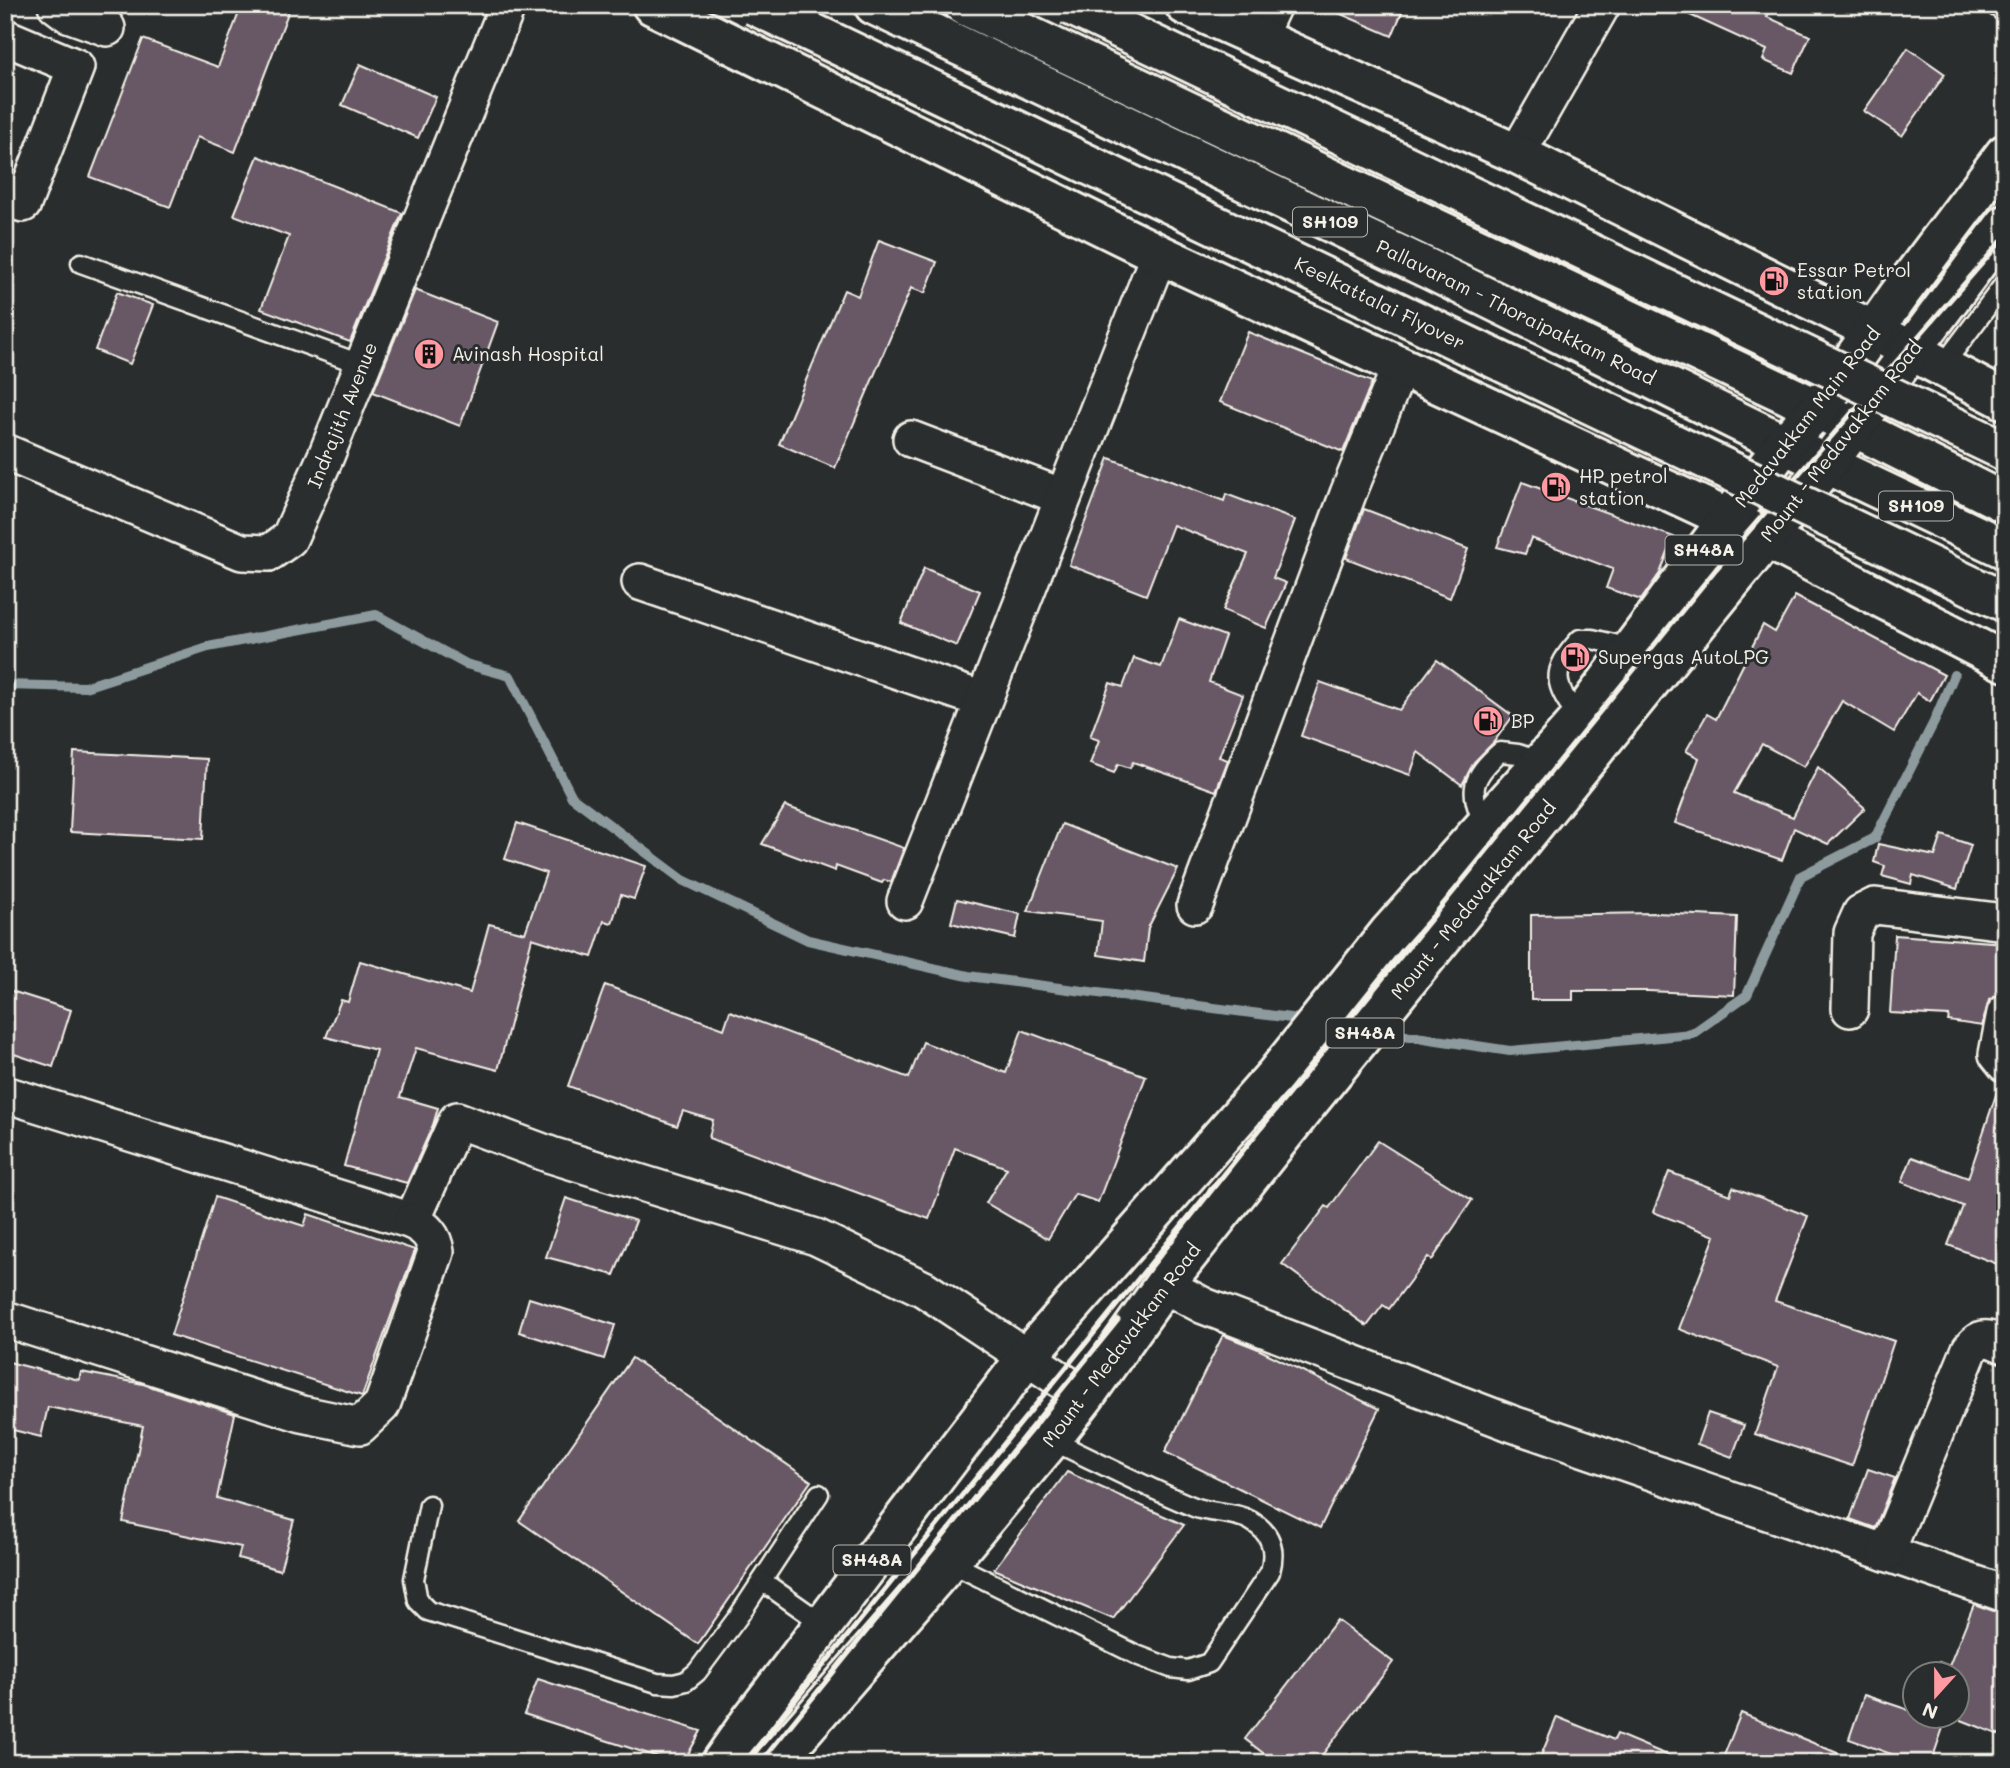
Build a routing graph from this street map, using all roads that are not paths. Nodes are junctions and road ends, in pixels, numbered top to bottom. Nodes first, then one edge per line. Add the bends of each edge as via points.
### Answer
1 (56, 5) edge
2 (509, 5) edge
3 (652, 5) edge
4 (754, 5) edge
5 (874, 5) edge
6 (964, 5) edge
7 (1070, 5) edge
8 (1185, 5) edge
9 (1273, 5) edge
10 (1602, 5) edge
11 (1994, 5) edge
12 (2005, 13) edge
13 (107, 28) dead end
14 (5, 37) edge
15 (1257, 39) junction
16 (1517, 154) junction
17 (2005, 155) edge
18 (5, 198) edge
19 (2005, 225) edge
20 (1159, 254) junction
21 (81, 263) dead end
22 (2005, 283) edge
23 (1874, 331) junction
24 (1926, 360) junction
25 (363, 365) junction
26 (1400, 367) junction
27 (2005, 400) edge
28 (1818, 408) junction
29 (1855, 428) junction
30 (911, 439) dead end
31 (1784, 444) junction
32 (2005, 451) edge
33 (5, 452) edge
34 (1826, 465) junction
35 (1063, 497) junction
36 (2005, 503) edge
37 (1729, 519) junction
38 (1766, 539) junction
39 (2005, 549) edge
40 (640, 582) dead end
41 (2005, 602) edge
42 (2005, 662) edge
43 (983, 700) junction
44 (905, 901) dead end
45 (1195, 905) dead end
46 (2005, 922) edge
47 (1850, 1009) dead end
48 (2005, 1013) edge
49 (2005, 1064) edge
50 (5, 1094) edge
51 (412, 1221) junction
52 (1164, 1284) junction
53 (5, 1319) edge
54 (2005, 1345) edge
55 (1026, 1358) junction
56 (1086, 1396) junction
57 (1051, 1440) junction
58 (819, 1494) dead end
59 (429, 1505) dead end
60 (1886, 1553) junction
61 (949, 1562) junction
62 (762, 1581) junction
63 (2005, 1594) edge
64 (823, 1624) junction
65 (721, 1763) edge
66 (774, 1763) edge

1 - 13 street
2 - 25 street, Indrajith Avenue
3 - 20 main road
4 - 41 main road, Keelkattalai Flyover, bridge
5 - 31 main road, Pallavaram - Thoraipakkam Road / SH109
6 - 28 main road, Pallavaram - Thoraipakkam Road / SH109
7 - 32 main road, bridge
8 - 15 main road
9 - 15 street
10 - 16 street
11 - 12 lane
14 - 18 street via 76,67 23,204
15 - 16 main road
16 - 23 main road
17 - 23 main road, Medavakkam Main Road / SH48A
19 - 24 main road, Mount - Medavakkam Road / SH48A
20 - 26 main road
20 - 35 street
21 - 25 lane
22 - 24 lane
23 - 24 main road
23 - 28 main road, Medavakkam Main Road / SH48A
24 - 27 main road
24 - 29 main road, Mount - Medavakkam Road / SH48A
25 - 33 street, Indrajith Avenue via 289,539 269,553 242,552
26 - 37 main road
26 - 45 street
28 - 29 main road, Pallavaram - Thoraipakkam Road / SH109
28 - 31 main road, Medavakkam Main Road / SH48A
29 - 34 main road, Mount - Medavakkam Road / SH48A
29 - 36 main road, Pallavaram - Thoraipakkam Road / SH109
30 - 35 street
31 - 34 main road, Pallavaram - Thoraipakkam Road / SH109
31 - 37 main road, Medavakkam Main Road / SH48A
34 - 38 main road, Mount - Medavakkam Road / SH48A
34 - 39 main road, Pallavaram - Thoraipakkam Road / SH109
35 - 43 street
37 - 38 main road
37 - 55 main road, Medavakkam Main Road / SH48A via 1579,719 1388,934 1276,1074
38 - 42 main road
38 - 52 main road, Mount - Medavakkam Road / SH48A
40 - 43 street
43 - 44 street
46 - 47 street via 1874,906 1861,914 1852,933
48 - 49 street via 1997,1054
50 - 51 street
51 - 53 street via 429,1234 436,1252 382,1405 360,1426 302,1414
51 - 55 street via 457,1121 816,1237 923,1289
52 - 56 main road, Mount - Medavakkam Road / SH48A
52 - 60 street via 1204,1306 1510,1423
54 - 60 street via 1987,1338 1970,1349
55 - 56 street
55 - 64 main road, SH48A
56 - 57 main road, Mount - Medavakkam Road / SH48A
57 - 61 main road, Mount - Medavakkam Road / SH48A
57 - 61 lane via 1197,1508 1252,1521 1269,1537 1275,1555 1270,1572 1209,1663 1188,1671 1149,1660
58 - 62 lane
59 - 62 lane via 414,1579 418,1601 428,1611 657,1683 686,1681 697,1672
60 - 63 street
61 - 66 main road, Mount - Medavakkam Road / SH48A
62 - 64 lane
64 - 65 main road, SH48A

